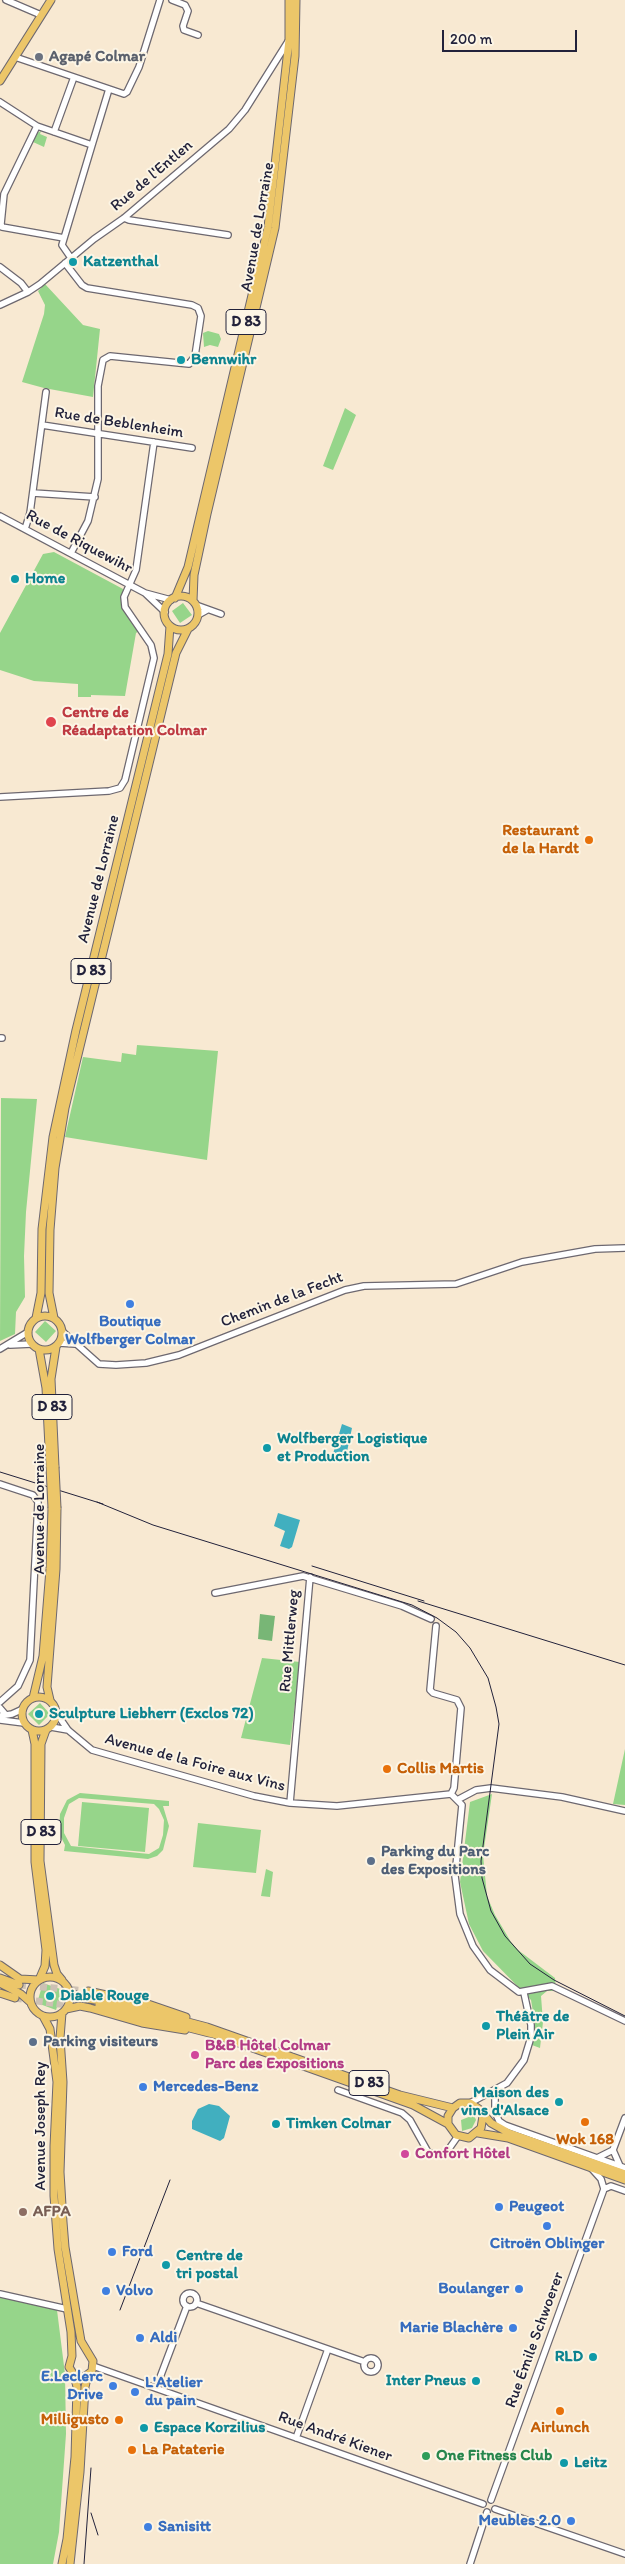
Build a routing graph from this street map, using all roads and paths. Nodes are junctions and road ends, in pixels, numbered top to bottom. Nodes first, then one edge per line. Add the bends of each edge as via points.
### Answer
1 (6, 0) edge
2 (51, 0) edge
3 (160, 0) edge
4 (172, 0) edge
5 (289, 0) edge
6 (296, 0) edge
7 (42, 15) junction
8 (198, 35) dead end
9 (290, 40) junction
10 (15, 57) junction
11 (3, 70) edge
12 (74, 77) junction
13 (0, 81) edge
14 (109, 89) junction
15 (0, 102) edge
16 (37, 126) junction
17 (54, 132) junction
18 (92, 145) junction
19 (124, 218) junction
20 (228, 235) dead end
21 (64, 238) junction
22 (71, 258) junction
23 (65, 263) junction
24 (0, 267) edge
25 (28, 292) junction
26 (0, 305) edge
27 (46, 392) dead end
28 (42, 425) junction
29 (99, 435) junction
30 (154, 442) junction
31 (192, 448) dead end
32 (33, 493) junction
33 (95, 497) junction
34 (0, 516) edge
35 (25, 529) junction
36 (71, 553) junction
37 (129, 585) junction
38 (145, 593) junction
39 (173, 599) junction
40 (194, 603) junction
41 (207, 610) junction
42 (165, 612) junction
43 (221, 614) dead end
44 (198, 615) junction
45 (170, 626) junction
46 (188, 629) junction
47 (0, 797) edge
48 (625, 1248) edge
49 (36, 1318) junction
50 (54, 1318) junction
51 (28, 1332) junction
52 (63, 1332) junction
53 (77, 1344) junction
54 (10, 1345) junction
55 (57, 1345) junction
56 (35, 1347) junction
57 (0, 1349) edge
58 (53, 1467) junction
59 (0, 1484) edge
60 (54, 1508) junction
61 (310, 1577) junction
62 (215, 1593) dead end
63 (431, 1619) dead end
64 (436, 1626) dead end
65 (33, 1698) junction
66 (50, 1700) junction
67 (0, 1702) edge
68 (0, 1708) edge
69 (23, 1709) junction
70 (57, 1714) junction
71 (3, 1716) edge
72 (0, 1720) edge
73 (24, 1723) junction
74 (49, 1728) junction
75 (32, 1730) junction
76 (68, 1730) junction
77 (451, 1794) junction
78 (458, 1799) junction
79 (290, 1803) junction
80 (625, 1811) edge
81 (0, 1965) edge
82 (0, 1978) edge
83 (39, 1980) junction
84 (62, 1980) junction
85 (0, 1984) edge
86 (19, 1985) tunnel mouth
87 (88, 1991) tunnel mouth
88 (70, 1992) junction
89 (524, 1992) junction
90 (0, 1993) edge
91 (15, 1998) tunnel mouth
92 (30, 2002) junction
93 (99, 2005) tunnel mouth
94 (64, 2011) junction
95 (43, 2016) junction
96 (625, 2021) edge
97 (207, 2027) junction
98 (222, 2038) junction
99 (338, 2090) dead end
100 (495, 2090) junction
101 (483, 2096) junction
102 (470, 2103) junction
103 (452, 2108) junction
104 (481, 2113) junction
105 (625, 2118) edge
106 (448, 2124) junction
107 (478, 2132) junction
108 (458, 2136) junction
109 (613, 2150) junction
110 (596, 2158) junction
111 (623, 2167) edge
112 (592, 2169) junction
113 (625, 2174) edge
114 (625, 2180) edge
115 (604, 2188) junction
116 (625, 2191) edge
117 (0, 2294) edge
118 (196, 2302) junction
119 (187, 2306) junction
120 (67, 2309) junction
121 (328, 2348) junction
122 (86, 2353) junction
123 (72, 2356) junction
124 (365, 2362) dead end
125 (94, 2366) junction
126 (88, 2374) junction
127 (74, 2375) junction
128 (156, 2388) junction
129 (296, 2438) junction
130 (491, 2500) junction
131 (483, 2504) junction
132 (495, 2509) junction
133 (487, 2512) junction
134 (625, 2554) edge
135 (62, 2564) edge
136 (70, 2564) edge
137 (470, 2564) edge

1 - 7 street
2 - 7 main road
3 - 14 street via 127,92
4 - 8 street via 185,5 188,11 184,30
5 - 9 main road, Avenue de Lorraine / D 83
6 - 40 main road, Avenue de Lorraine / D 83 via 295,56 275,228 207,514 194,575
7 - 10 main road
9 - 19 street, Rue de l'Entlen via 229,129
9 - 39 main road, Avenue de Lorraine / D 83 via 268,228 188,566
10 - 11 main road
10 - 12 street
11 - 13 main road
12 - 14 street
12 - 17 street
14 - 18 street
15 - 16 street
16 - 17 street
16 - 21 street via 4,194 1,224 2,227
17 - 18 street
18 - 21 street
19 - 20 street
19 - 22 street, Rue de l'Entlen
21 - 22 street via 62,245
22 - 23 street, Rue de l'Entlen
23 - 25 street, Rue de l'Entlen
23 - 29 street via 87,288 192,305 200,312 195,356 188,364 110,356 103,360 98,386
24 - 25 street via 22,283
25 - 26 street, Rue de l'Entlen
27 - 28 street
28 - 29 street, Rue de Beblenheim
28 - 32 street
29 - 30 street, Rue de Beblenheim
29 - 33 street
30 - 31 street, Rue de Beblenheim
30 - 37 street via 136,570
32 - 33 street
32 - 35 street
33 - 36 street via 88,520
34 - 35 street, Rue de Riquewihr
35 - 36 street, Rue de Riquewihr
36 - 37 street, Rue de Riquewihr
37 - 38 street, Rue de Riquewihr
37 - 47 street via 124,597 125,607 151,645 154,658 125,780 120,788 109,792
38 - 39 street, Rue de Riquewihr
38 - 42 street, Rue de Riquewihr
39 - 40 main road via 186,597
39 - 42 main road, Avenue de Lorraine
40 - 41 street
40 - 44 main road, Avenue de Lorraine
41 - 43 street
41 - 44 street
42 - 45 main road, Avenue de Lorraine
44 - 46 main road, Avenue de Lorraine
45 - 46 main road
45 - 49 main road, Avenue de Lorraine / D 83 via 168,654 56,1117 48,1167 41,1293
46 - 50 main road, Avenue de Lorraine / D 83 via 176,653 66,1108 55,1168 50,1230 49,1293
48 - 53 street, Chemin de la Fecht via 595,1249 522,1262 456,1284 364,1286 345,1290 179,1355 146,1363 99,1364
49 - 50 main road via 45,1315
49 - 51 main road
50 - 52 main road
51 - 54 street
51 - 56 main road
52 - 53 street, Chemin de la Fecht
52 - 55 main road
53 - 55 street
54 - 56 street
54 - 57 street
55 - 56 main road via 44,1350
55 - 58 main road, Avenue de Lorraine / D 83 via 51,1380
56 - 58 main road, Avenue de Lorraine / D 83 via 46,1388
58 - 60 main road, Avenue de Lorraine / D 83, bridge
59 - 67 street via 33,1495 38,1502 30,1660 18,1686
60 - 65 main road, Avenue de Lorraine / D 83 via 43,1656
60 - 66 main road, Avenue de Lorraine / D 83 via 56,1561 47,1687
61 - 62 street, Rue Mittlerweg via 296,1576
61 - 63 street via 402,1606
61 - 79 street, Rue Mittlerweg
64 - 77 street via 430,1690 457,1700 461,1708
65 - 66 main road
65 - 69 main road
66 - 70 main road
68 - 71 street
69 - 71 street
69 - 73 main road
70 - 74 main road
70 - 76 street, Avenue de la Foire aux Vins
72 - 73 street
73 - 75 main road
74 - 75 main road
74 - 76 street
74 - 84 main road, D 83 via 41,1744 40,1861 54,1965
75 - 83 main road, D 83 via 36,1744 35,1862 46,1950 45,1966
76 - 79 street, Avenue de la Foire aux Vins via 85,1746 101,1753
77 - 78 street
77 - 79 street, Avenue de la Foire aux Vins via 337,1806
78 - 80 street via 476,1790 491,1788 562,1797
78 - 89 street via 462,1815 455,1876 464,1929 490,1970 514,1990
81 - 83 main road via 20,1979
82 - 86 main road
83 - 84 main road via 49,1976
83 - 92 main road via 31,1990
84 - 88 main road
85 - 92 main road
87 - 97 main road, D 83 via 148,2004
88 - 94 main road via 70,2002
88 - 97 main road, D 83 via 82,1998 116,2003
89 - 96 street via 558,1988
89 - 100 street via 531,2025 528,2048 512,2077
90 - 91 main road
92 - 95 main road
93 - 98 main road, D 83
94 - 95 main road via 51,2017
94 - 98 main road, D 83 via 80,2006 142,2023
94 - 122 main road, Avenue Joseph Rey via 60,2038 63,2082 60,2172 65,2247
95 - 120 main road, Avenue Joseph Rey via 50,2029 56,2072 54,2196
97 - 103 main road, D 83 via 400,2095
98 - 106 main road, D 83 via 413,2105
99 - 108 street via 402,2113 410,2120 428,2152 446,2153
100 - 101 street
100 - 110 street via 499,2121
101 - 102 street
101 - 104 street
102 - 103 main road via 460,2103
102 - 104 main road
103 - 106 main road
104 - 107 main road via 482,2125
104 - 113 main road via 509,2133
105 - 109 street
106 - 108 main road
107 - 108 main road via 468,2138
107 - 112 main road via 508,2138
109 - 110 street
109 - 111 street
110 - 111 street
112 - 114 main road
112 - 115 street
115 - 116 street via 611,2186
115 - 130 street, Rue Émile Schwoerer
117 - 120 street
118 - 119 street via 194,2306
118 - 119 street via 194,2294 185,2294 183,2302
118 - 121 street
119 - 128 street
120 - 123 main road, Avenue Joseph Rey
121 - 124 street
121 - 129 street
122 - 123 main road
122 - 125 main road, Avenue Joseph Rey
123 - 127 main road, Avenue Joseph Rey via 69,2366
125 - 126 main road
125 - 128 street, Rue André Kiener
126 - 127 main road via 84,2377
126 - 136 main road
127 - 135 main road, Avenue Joseph Rey via 77,2387 74,2457
128 - 129 street, Rue André Kiener
129 - 131 street, Rue André Kiener
130 - 131 street
130 - 132 street
131 - 133 street
132 - 133 street
132 - 134 street
133 - 137 street

